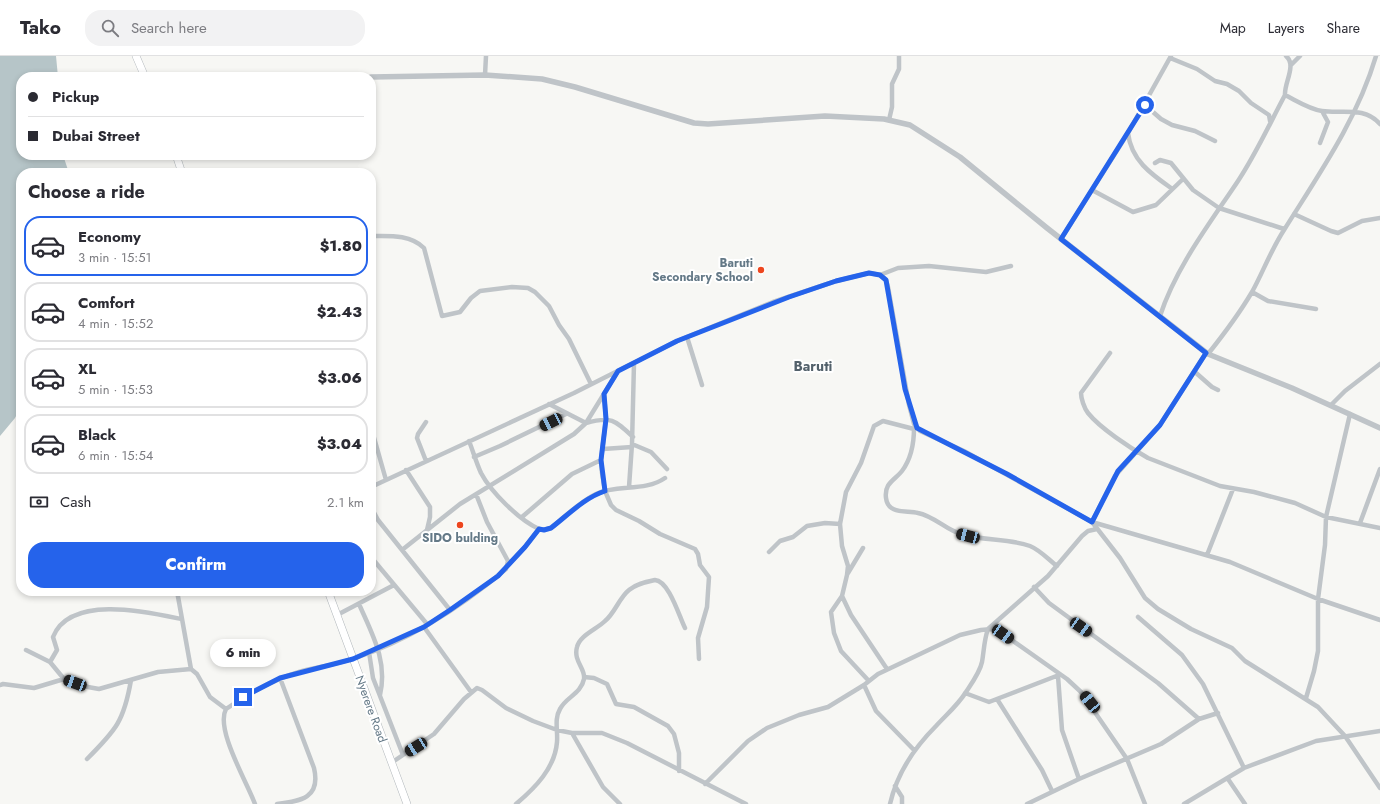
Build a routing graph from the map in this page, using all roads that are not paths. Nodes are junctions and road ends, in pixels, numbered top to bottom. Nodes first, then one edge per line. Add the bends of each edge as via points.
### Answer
1 (136, 56) edge
2 (486, 56) edge
3 (899, 56) edge
4 (1286, 56) edge
5 (1300, 56) edge
6 (1376, 56) edge
7 (1170, 57) edge
8 (1291, 65) junction
9 (143, 72) edge
10 (485, 76) junction
11 (376, 77) edge
12 (1285, 95) junction
13 (1145, 105) junction
14 (1354, 110) junction
15 (1322, 111) junction
16 (889, 120) junction
17 (1270, 123) junction
18 (1380, 124) edge
19 (1128, 133) junction
20 (1215, 141) dead end
21 (1320, 143) dead end
22 (1155, 163) dead end
23 (1183, 179) junction
24 (1171, 188) junction
25 (1092, 190) junction
26 (1219, 208) junction
27 (1294, 214) junction
28 (1380, 218) edge
29 (1284, 229) junction
30 (376, 236) edge
31 (1061, 239) junction
32 (1011, 266) dead end
33 (880, 275) junction
34 (1252, 292) junction
35 (1316, 309) dead end
36 (1160, 316) junction
37 (687, 337) junction
38 (1110, 353) dead end
39 (1207, 354) junction
40 (634, 363) junction
41 (1380, 364) edge
42 (618, 371) junction
43 (1195, 372) junction
44 (591, 384) junction
45 (702, 385) dead end
46 (1218, 390) dead end
47 (604, 394) junction
48 (549, 404) junction
49 (1331, 405) junction
50 (566, 414) junction
51 (1350, 414) junction
52 (606, 419) junction
53 (426, 422) dead end
54 (586, 424) junction
55 (914, 426) junction
56 (1380, 428) edge
57 (633, 437) junction
58 (469, 440) junction
59 (376, 445) edge
60 (632, 446) junction
61 (603, 449) junction
62 (1137, 452) junction
63 (474, 456) junction
64 (601, 460) junction
65 (426, 461) junction
66 (667, 469) dead end
67 (1380, 469) edge
68 (406, 470) junction
69 (665, 478) dead end
70 (386, 480) junction
71 (376, 485) edge
72 (489, 485) junction
73 (629, 487) junction
74 (1233, 489) junction
75 (605, 491) junction
76 (476, 494) junction
77 (376, 516) edge
78 (522, 517) junction
79 (1326, 517) junction
80 (1092, 522) junction
81 (1360, 523) junction
82 (840, 524) junction
83 (1380, 528) edge
84 (539, 529) junction
85 (1097, 529) junction
86 (427, 530) junction
87 (863, 548) dead end
88 (402, 550) junction
89 (770, 552) dead end
90 (1207, 555) junction
91 (376, 564) edge
92 (508, 565) junction
93 (1057, 566) junction
94 (847, 574) junction
95 (394, 585) junction
96 (1034, 587) junction
97 (376, 595) edge
98 (179, 596) edge
99 (330, 596) edge
100 (374, 596) edge
101 (842, 596) junction
102 (1318, 599) junction
103 (359, 604) junction
104 (450, 610) junction
105 (337, 615) junction
106 (1138, 617) dead end
107 (181, 619) junction
108 (1380, 620) edge
109 (426, 626) junction
110 (685, 628) dead end
111 (988, 630) junction
112 (378, 648) junction
113 (26, 650) dead end
114 (370, 652) junction
115 (353, 659) junction
116 (699, 659) dead end
117 (50, 662) junction
118 (191, 669) junction
119 (887, 669) junction
120 (1060, 675) junction
121 (584, 677) junction
122 (280, 678) junction
123 (64, 679) junction
124 (130, 680) junction
125 (868, 680) junction
126 (0, 685) edge
127 (864, 685) junction
128 (471, 692) junction
129 (965, 693) junction
130 (380, 696) junction
131 (1306, 698) junction
132 (997, 699) junction
133 (226, 709) junction
134 (1218, 713) junction
135 (1199, 719) junction
136 (557, 730) junction
137 (1380, 731) edge
138 (572, 733) junction
139 (1345, 736) junction
140 (914, 750) junction
141 (403, 755) junction
142 (1127, 759) junction
143 (88, 760) dead end
144 (391, 762) junction
145 (1244, 768) junction
146 (679, 771) junction
147 (1079, 779) junction
148 (1228, 779) junction
149 (705, 784) junction
150 (895, 786) junction
151 (1380, 788) edge
152 (1052, 791) junction
153 (255, 804) edge
154 (277, 804) edge
155 (407, 804) edge
156 (516, 804) edge
157 (620, 804) edge
158 (746, 804) edge
159 (890, 804) edge
160 (902, 804) edge
161 (1028, 804) edge
162 (1146, 804) edge
163 (1184, 804) edge
164 (1245, 804) edge

1 - 9 main road
2 - 10 street
3 - 16 street via 899,69 892,84
4 - 8 street via 1290,59
5 - 8 street
6 - 14 street via 1370,78
7 - 13 street
7 - 17 street via 1197,69 1215,82 1227,84 1241,92 1251,103 1269,115
8 - 12 street
10 - 11 street
10 - 16 street via 542,79 694,123 722,124 825,116
12 - 15 street
12 - 17 street
13 - 19 street
13 - 20 street via 1172,125 1195,131
14 - 15 street
14 - 18 street via 1372,117
14 - 27 street via 1346,131
15 - 21 street via 1328,122
16 - 31 street via 910,125 960,157
17 - 26 street via 1246,169
19 - 24 street via 1131,147 1141,165
19 - 25 street
22 - 23 street via 1160,160 1170,162
23 - 24 street
23 - 26 street via 1193,190
24 - 25 street via 1156,205 1133,212
25 - 31 street
26 - 29 street
26 - 36 street via 1168,295
27 - 28 street via 1338,233 1362,221
27 - 29 street
29 - 34 street
30 - 44 street via 409,238 424,248 442,316 460,312 480,291 504,287 528,288 536,292 549,306 569,339
31 - 36 street
32 - 33 street via 986,272 918,266 898,268
33 - 37 street via 869,273 836,281 755,309
33 - 55 street via 886,280 902,376
34 - 35 street via 1268,301
34 - 39 street via 1227,330
36 - 39 street
37 - 40 street
37 - 45 street
38 - 62 street via 1081,393 1081,398 1089,414
39 - 43 street
39 - 49 street
40 - 42 street
40 - 57 street
41 - 49 street
42 - 44 street
42 - 47 street
43 - 46 street
43 - 62 street via 1160,425
44 - 48 street
47 - 52 street
47 - 54 street
48 - 50 street
48 - 58 street
49 - 51 street
50 - 54 street
50 - 63 street
51 - 56 street
51 - 79 street
52 - 54 street
52 - 57 street via 614,421
52 - 61 street
53 - 65 street via 417,438
54 - 72 street via 553,448
55 - 80 street
55 - 82 street via 882,421 874,426 861,463 848,486
55 - 93 street via 912,449 904,468 890,481 886,490 886,499 892,508 900,512 918,512 960,534 1030,546
57 - 60 street
58 - 63 street
58 - 65 street
59 - 70 street
60 - 61 street
60 - 66 street via 650,452
60 - 73 street
61 - 64 street
62 - 74 street
62 - 80 street via 1115,476
63 - 72 street
64 - 75 street
64 - 78 street via 572,474
65 - 68 street
67 - 81 street
68 - 70 street
68 - 86 street via 430,507
69 - 73 street via 655,484
70 - 71 street
72 - 76 street
72 - 78 street
73 - 75 street
74 - 79 street via 1295,503
74 - 90 street
75 - 84 street via 586,500 551,528
75 - 116 street via 616,510 696,550 700,565 709,577 707,607 698,636
76 - 86 street
76 - 92 street
77 - 88 street
78 - 84 street
79 - 81 street
79 - 102 street
80 - 85 street
80 - 90 street
81 - 83 street
82 - 89 street via 807,526 792,537 780,541
82 - 94 street via 842,546 848,566
84 - 92 street
85 - 93 street via 1082,536
85 - 131 street via 1120,558 1145,598 1158,610 1232,648 1245,660
86 - 88 street
87 - 94 street
88 - 104 street
90 - 102 street
91 - 95 street
92 - 104 street via 498,576
93 - 96 street
94 - 101 street
95 - 97 street
95 - 109 street
96 - 111 street
96 - 135 street via 1048,603 1158,683
98 - 107 street
99 - 105 main road, Nyerere Road
100 - 103 street
101 - 119 street via 851,615
101 - 125 street via 831,612 834,632 841,651
102 - 108 street
102 - 131 street via 1318,651
103 - 105 street
103 - 112 street
104 - 109 street
105 - 115 main road, Nyerere Road
106 - 134 street via 1182,655 1203,684
107 - 117 street via 149,612 112,609 75,616 63,623 52,637 57,650
107 - 118 street
109 - 112 street
109 - 128 street
110 - 121 street via 663,583 654,580 631,589 607,620 583,637 578,644 576,656
111 - 119 street via 960,634
111 - 120 street via 999,631
111 - 129 street via 982,664
112 - 114 street
112 - 130 street via 383,675
113 - 117 street
114 - 115 street
114 - 130 street via 371,668
115 - 122 street
115 - 144 main road, Nyerere Road
117 - 123 street
118 - 124 street via 158,672
118 - 133 street via 197,674 210,697
119 - 125 street
120 - 132 street
120 - 142 street via 1075,685 1090,702
120 - 147 street via 1062,730
121 - 136 street via 576,694 560,709
121 - 146 street via 607,684 616,704 634,707 668,726 674,734 679,753
122 - 133 street via 251,692
122 - 154 street via 317,782 313,791 302,800
123 - 124 street via 99,689
123 - 126 street via 34,688
124 - 143 street via 127,704 120,721 112,734
125 - 127 street
127 - 140 street via 876,711
127 - 149 street via 828,707 782,721 760,732
128 - 136 street via 477,688 482,690 514,713
128 - 141 street via 434,734
129 - 132 street via 985,701
129 - 140 street
130 - 141 street
131 - 139 street
132 - 152 street
133 - 153 street via 223,725
134 - 135 street
134 - 145 street
135 - 142 street via 1161,744
136 - 138 street
136 - 156 street via 555,753 551,764 536,785
137 - 139 street
138 - 146 street via 602,733
138 - 157 street via 603,787
139 - 145 street via 1316,741
139 - 151 street
140 - 150 street
141 - 144 street
142 - 147 street
142 - 162 street
144 - 155 main road, Nyerere Road
145 - 148 street
146 - 149 street
147 - 152 street
148 - 163 street
148 - 164 street
149 - 158 street
150 - 159 street
150 - 160 street via 902,796
152 - 161 street

